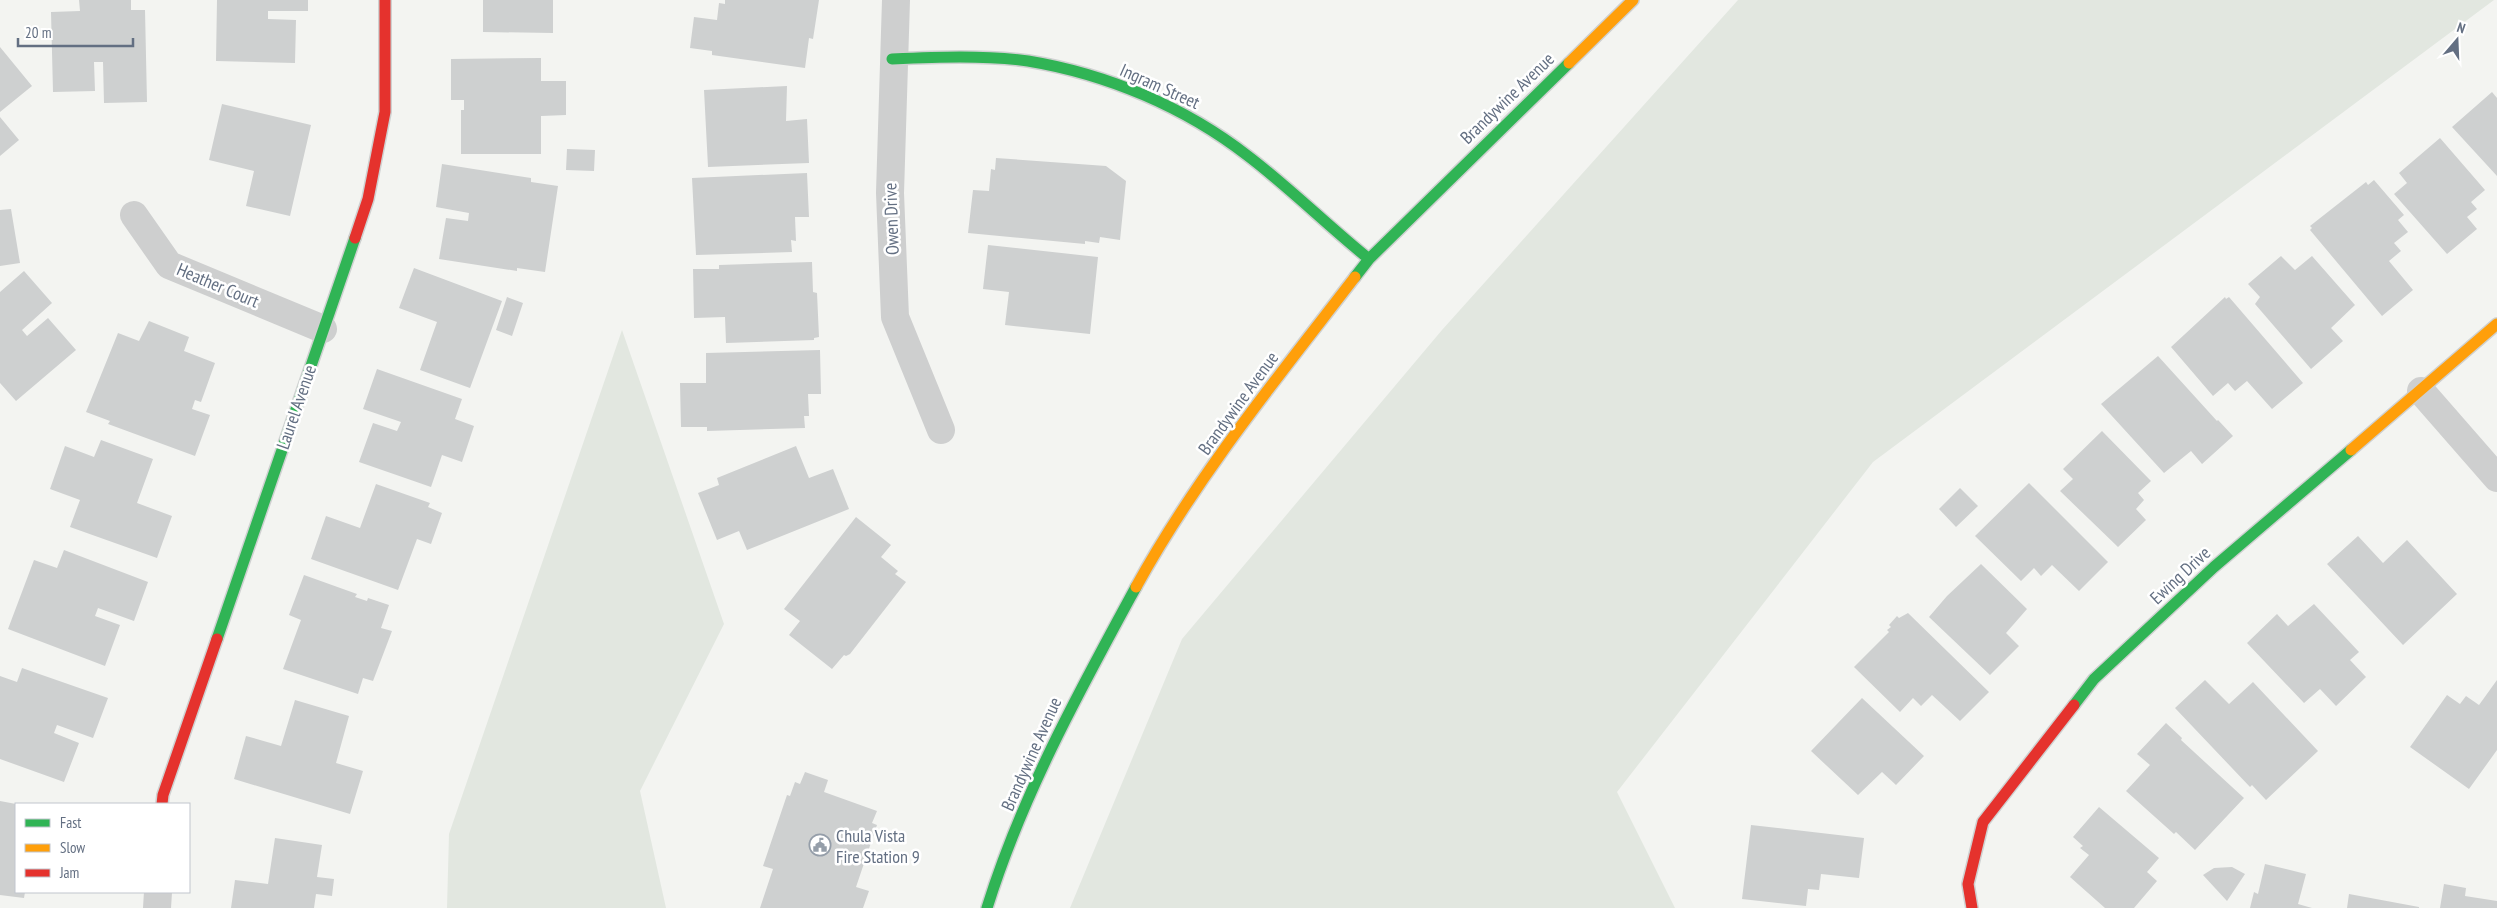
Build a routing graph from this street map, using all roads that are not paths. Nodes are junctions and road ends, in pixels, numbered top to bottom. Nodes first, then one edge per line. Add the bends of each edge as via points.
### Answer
1 (386, 0) edge
2 (896, 0) edge
3 (1633, 0) edge
4 (892, 59) junction
5 (134, 215) dead end
6 (1369, 259) junction
7 (2497, 324) edge
8 (323, 329) junction
9 (2421, 391) junction
10 (941, 430) dead end
11 (2497, 478) edge
12 (162, 803) edge
13 (158, 893) edge
14 (157, 908) edge
15 (987, 908) edge
16 (1972, 908) edge

1 - 8 street, Laurel Avenue via 385,112 368,199
2 - 4 street, Owen Drive
3 - 6 street, Brandywine Avenue
4 - 6 street, Ingram Street via 996,58 1084,74 1127,88 1205,126 1240,150
4 - 10 street, Owen Drive via 890,194 895,317
5 - 8 street, Heather Court via 169,265
6 - 15 street, Brandywine Avenue via 1254,408 1159,546 1062,723 998,872
7 - 9 street, Ewing Drive
8 - 12 street, Laurel Avenue
9 - 11 street
9 - 16 street, Ewing Drive via 2214,567 2094,679 1984,822 1968,884
13 - 14 street

